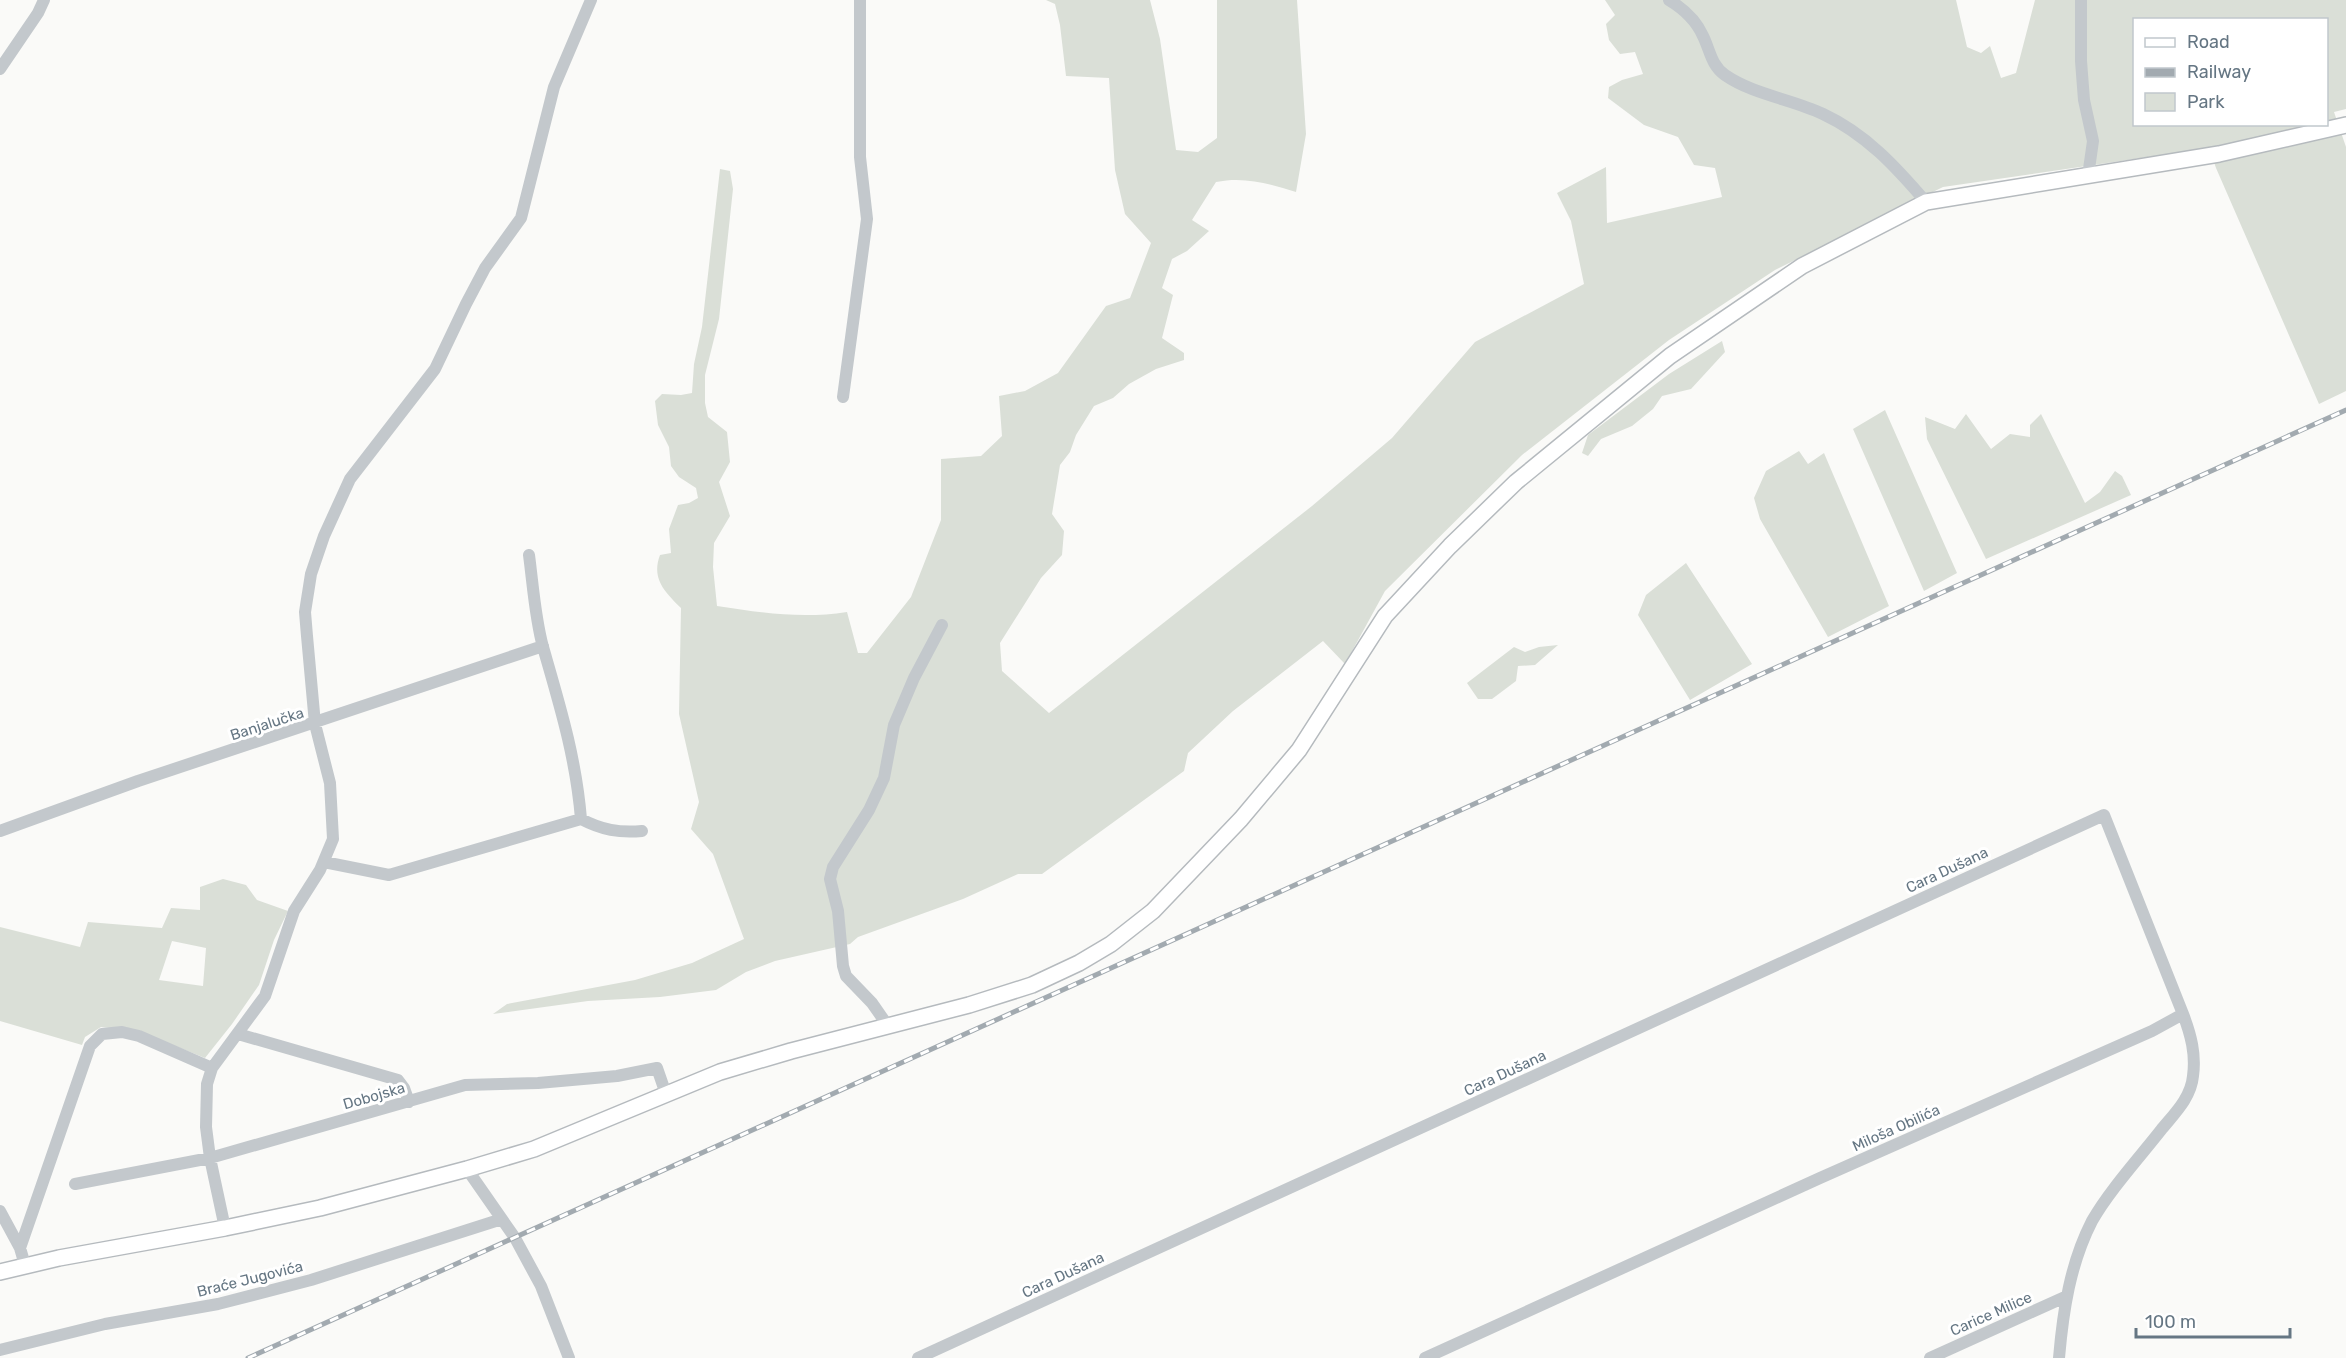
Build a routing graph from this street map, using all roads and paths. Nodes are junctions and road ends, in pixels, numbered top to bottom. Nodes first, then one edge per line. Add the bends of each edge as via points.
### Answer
1 (44, 0) edge
2 (591, 0) edge
3 (860, 0) edge
4 (1669, 0) edge
5 (2081, 0) edge
6 (0, 69) edge
7 (2346, 125) edge
8 (2088, 176) junction
9 (1926, 202) junction
10 (843, 397) dead end
11 (529, 555) dead end
12 (942, 626) dead end
13 (543, 646) junction
14 (315, 724) junction
15 (581, 819) junction
16 (0, 831) edge
17 (642, 831) dead end
18 (324, 862) junction
19 (2183, 1014) junction
20 (888, 1026) junction
21 (238, 1034) junction
22 (212, 1068) junction
23 (666, 1094) junction
24 (408, 1102) junction
25 (210, 1158) junction
26 (467, 1169) junction
27 (75, 1184) dead end
28 (0, 1211) edge
29 (502, 1219) junction
30 (225, 1228) junction
31 (20, 1248) junction
32 (25, 1265) junction
33 (0, 1272) edge
34 (2065, 1298) junction
35 (0, 1350) edge
36 (569, 1358) edge
37 (918, 1358) edge
38 (1425, 1358) edge
39 (1930, 1358) edge
40 (2060, 1358) edge

1 - 6 street
2 - 14 street via 554,87 521,218 485,268 435,369 350,479 324,536 311,574 305,612
3 - 10 street via 860,158 867,219
4 - 9 street via 1697,24 1714,63 1724,75 1822,113 1849,129 1891,161
5 - 8 street via 2083,91 2093,141
7 - 8 main road via 2219,154
8 - 9 main road
9 - 20 main road via 1802,266 1670,356 1516,482 1385,616 1299,750 1241,819 1153,911 1111,944 1032,985
11 - 13 street
12 - 20 street via 894,725 884,778 833,867 830,879 846,976
13 - 14 street, Banjalučka
13 - 15 street via 578,777
14 - 16 street, Banjalučka
14 - 18 street via 330,783 333,839
15 - 17 street via 607,830
15 - 18 street via 389,875
18 - 21 street via 294,911 265,996
19 - 34 street via 2194,1054 2189,1093 2104,1202 2081,1248
19 - 37 street, Cara Dušana via 2104,815
19 - 38 street, Miloša Obilića
20 - 23 main road via 720,1072
21 - 22 street
21 - 24 street via 398,1080
22 - 25 street via 206,1104
22 - 31 street via 140,1036 122,1032 102,1034 90,1046
23 - 24 street, Dobojska via 657,1068 538,1083 465,1085
23 - 26 main road via 534,1149
24 - 25 street, Dobojska
25 - 27 street, Dobojska
25 - 30 street
26 - 29 street
26 - 30 main road via 320,1208
28 - 31 street
29 - 35 street, Braće Jugovića via 310,1280 218,1304 105,1324
29 - 36 street via 541,1286
30 - 32 main road
31 - 32 street
32 - 33 main road
34 - 39 street, Carice Milice
34 - 40 street

